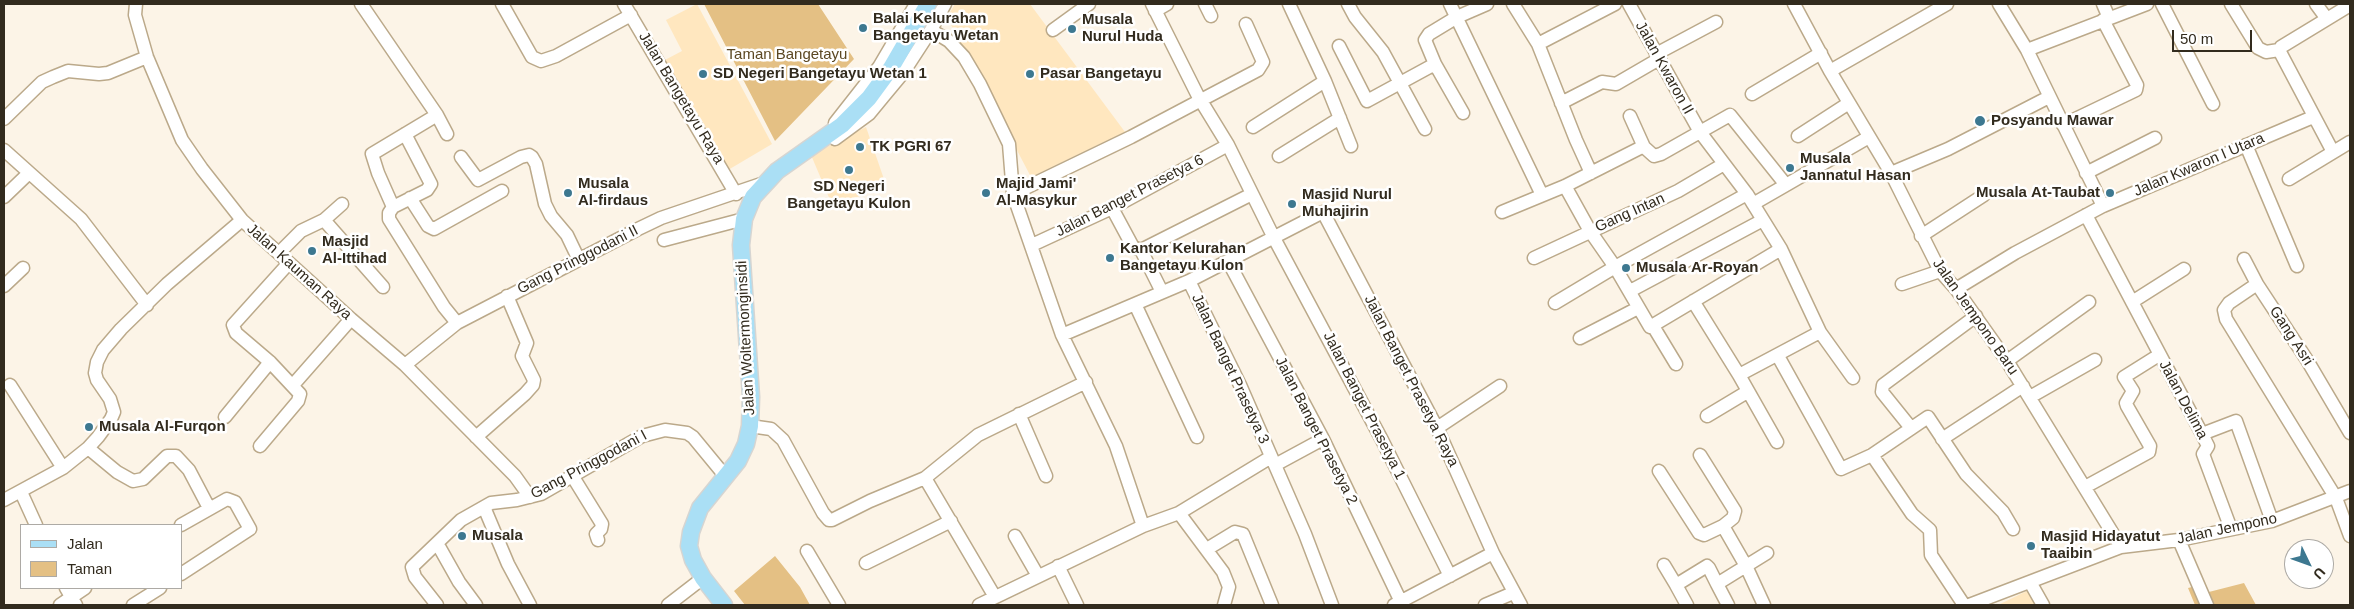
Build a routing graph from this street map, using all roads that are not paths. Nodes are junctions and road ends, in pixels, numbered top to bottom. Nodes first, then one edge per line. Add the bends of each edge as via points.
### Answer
1 (136, 4) edge
2 (361, 4) edge
3 (502, 4) edge
4 (916, 4) edge
5 (928, 4) edge
6 (945, 4) edge
7 (1089, 4) edge
8 (1167, 4) edge
9 (1205, 4) edge
10 (1288, 4) edge
11 (1348, 4) edge
12 (1450, 4) edge
13 (1487, 4) edge
14 (1513, 4) edge
15 (1615, 4) edge
16 (1629, 4) edge
17 (1947, 4) edge
18 (1999, 4) edge
19 (2103, 4) edge
20 (2162, 4) edge
21 (2231, 4) edge
22 (2316, 4) edge
23 (1799, 5) edge
24 (2141, 5) edge
25 (2350, 5) edge
26 (1154, 7) edge
27 (628, 9) edge
28 (1211, 16) dead end
29 (1457, 17) junction
30 (2106, 19) junction
31 (2327, 19) junction
32 (1716, 22) dead end
33 (1246, 24) dead end
34 (931, 30) junction
35 (1053, 30) dead end
36 (1538, 44) junction
37 (1339, 46) dead end
38 (2027, 50) junction
39 (2279, 50) junction
40 (1820, 54) junction
41 (1657, 56) junction
42 (147, 57) junction
43 (1435, 64) junction
44 (1830, 71) junction
45 (1325, 81) junction
46 (1399, 83) junction
47 (1752, 94) dead end
48 (2049, 96) junction
49 (1202, 102) junction
50 (1561, 103) junction
51 (1849, 103) junction
52 (2213, 104) dead end
53 (1463, 113) dead end
54 (437, 115) junction
55 (1630, 116) dead end
56 (2314, 117) junction
57 (1340, 118) junction
58 (4, 119) edge
59 (2063, 126) junction
60 (1253, 127) dead end
61 (1425, 129) dead end
62 (1700, 132) junction
63 (405, 134) junction
64 (447, 134) dead end
65 (1798, 136) dead end
66 (1869, 137) junction
67 (2155, 138) dead end
68 (2350, 142) edge
69 (816, 145) junction
70 (1228, 145) junction
71 (2246, 145) junction
72 (1351, 146) dead end
73 (1644, 147) junction
74 (4, 150) edge
75 (2333, 152) junction
76 (1279, 156) dead end
77 (461, 157) dead end
78 (1724, 164) junction
79 (29, 173) junction
80 (1592, 173) junction
81 (1891, 173) junction
82 (2086, 173) junction
83 (2289, 179) dead end
84 (764, 183) junction
85 (1786, 184) junction
86 (1565, 186) junction
87 (502, 191) dead end
88 (736, 194) junction
89 (1013, 194) junction
90 (1252, 194) junction
91 (1984, 194) dead end
92 (1542, 196) junction
93 (4, 197) edge
94 (410, 198) junction
95 (1750, 199) junction
96 (342, 204) dead end
97 (2103, 206) junction
98 (393, 207) junction
99 (1112, 208) junction
100 (1502, 212) dead end
101 (2086, 215) junction
102 (242, 220) junction
103 (324, 220) junction
104 (744, 220) junction
105 (1763, 220) junction
106 (1590, 231) junction
107 (1921, 236) junction
108 (1274, 238) junction
109 (664, 240) dead end
110 (1032, 245) junction
111 (1781, 249) junction
112 (1142, 250) junction
113 (279, 253) junction
114 (1534, 258) dead end
115 (2244, 258) dead end
116 (579, 260) junction
117 (1228, 261) junction
118 (288, 264) junction
119 (2298, 266) dead end
120 (1615, 267) junction
121 (23, 268) dead end
122 (2184, 269) dead end
123 (1940, 271) junction
124 (1188, 281) junction
125 (1902, 284) dead end
126 (2257, 284) junction
127 (4, 286) edge
128 (383, 287) dead end
129 (1956, 289) junction
130 (1630, 291) junction
131 (1162, 292) junction
132 (507, 296) junction
133 (1694, 300) junction
134 (2089, 302) dead end
135 (2132, 302) junction
136 (1555, 303) dead end
137 (1135, 304) junction
138 (147, 305) junction
139 (1638, 308) junction
140 (1976, 316) junction
141 (351, 319) junction
142 (457, 323) junction
143 (1652, 326) junction
144 (1820, 332) junction
145 (1062, 335) junction
146 (1580, 338) dead end
147 (2159, 355) junction
148 (1778, 356) junction
149 (2095, 360) dead end
150 (2007, 361) junction
151 (270, 362) junction
152 (1676, 364) dead end
153 (406, 365) junction
154 (1740, 375) junction
155 (1853, 378) dead end
156 (1086, 382) junction
157 (10, 385) dead end
158 (294, 385) junction
159 (1500, 386) dead end
160 (1747, 392) junction
161 (2026, 392) junction
162 (1019, 414) junction
163 (1706, 416) dead end
164 (225, 417) dead end
165 (750, 426) junction
166 (1437, 428) junction
167 (1911, 428) junction
168 (2350, 433) edge
169 (2202, 434) junction
170 (476, 437) junction
171 (1197, 437) dead end
172 (1323, 439) junction
173 (1942, 439) junction
174 (1777, 442) dead end
175 (260, 446) dead end
176 (88, 448) junction
177 (1700, 455) dead end
178 (1872, 455) junction
179 (1273, 461) junction
180 (63, 468) junction
181 (1658, 471) dead end
182 (1046, 476) dead end
183 (573, 477) junction
184 (726, 477) junction
185 (925, 478) junction
186 (2085, 487) junction
187 (2350, 491) edge
188 (21, 492) junction
189 (530, 497) junction
190 (2336, 498) junction
191 (4, 500) edge
192 (484, 507) junction
193 (209, 508) junction
194 (1179, 513) junction
195 (951, 521) junction
196 (2272, 521) junction
197 (36, 524) edge
198 (182, 524) edge
199 (1143, 526) junction
200 (1723, 526) junction
201 (2013, 529) dead end
202 (2231, 529) junction
203 (1015, 536) dead end
204 (2350, 536) edge
205 (598, 540) dead end
206 (2179, 540) junction
207 (437, 543) junction
208 (2121, 547) junction
209 (1207, 549) junction
210 (807, 551) dead end
211 (1493, 553) junction
212 (1767, 554) dead end
213 (866, 563) dead end
214 (1664, 565) dead end
215 (1058, 566) junction
216 (1746, 566) junction
217 (182, 573) edge
218 (1038, 576) junction
219 (1450, 576) junction
220 (703, 578) junction
221 (2030, 582) junction
222 (1717, 584) junction
223 (1676, 585) junction
224 (83, 589) edge
225 (158, 589) edge
226 (1513, 593) junction
227 (995, 598) junction
228 (68, 599) edge
229 (1397, 604) edge
230 (133, 605) edge
231 (436, 605) edge
232 (476, 605) edge
233 (530, 605) edge
234 (668, 605) edge
235 (724, 605) edge
236 (839, 605) edge
237 (979, 605) edge
238 (1077, 605) edge
239 (1224, 605) edge
240 (1272, 605) edge
241 (1332, 605) edge
242 (1485, 605) edge
243 (1521, 605) edge
244 (1687, 605) edge
245 (1728, 605) edge
246 (1764, 605) edge
247 (1964, 605) edge
248 (1969, 605) edge
249 (2043, 605) edge
250 (2207, 605) edge

1 - 42 street, Jalan Kauman Raya via 134,14
2 - 54 street
3 - 27 street via 532,57 541,61 556,56
4 - 69 street via 879,67
5 - 69 main road, Jalan Woltermonginsidi via 891,68 869,98
6 - 34 street
7 - 35 street
8 - 26 street
9 - 28 street
10 - 45 street
11 - 46 street via 1383,52
12 - 29 street
13 - 29 street
14 - 36 street
15 - 36 street
16 - 41 street, Jalan Kwaron II
17 - 44 street
18 - 38 street
19 - 30 street
20 - 52 street
21 - 39 street via 2258,48 2266,52
22 - 31 street
23 - 40 street, Jalan Jempono Baru
24 - 30 street
25 - 31 street
26 - 49 street, Jalan Banget Prasetya 1
27 - 88 street, Jalan Bangetayu Raya
29 - 43 street via 1428,34 1426,40
29 - 92 street
30 - 38 street
30 - 59 street via 2137,85 2136,90
31 - 39 street
32 - 41 street
33 - 49 street via 1262,66
34 - 69 street via 903,73 868,114 835,139
34 - 89 street via 958,49 980,84 1009,144
36 - 50 street
37 - 46 street via 1367,101
38 - 48 street
39 - 56 street
40 - 44 street, Jalan Jempono Baru
40 - 47 street
41 - 50 street via 1616,84 1602,82
41 - 62 street, Jalan Kwaron II
42 - 58 street via 99,74 68,72 53,77 42,82
42 - 102 street, Jalan Kauman Raya via 187,150
43 - 46 street
43 - 53 street
44 - 51 street, Jalan Jempono Baru
45 - 57 street
45 - 60 street
46 - 61 street
48 - 59 street
48 - 81 street via 1948,149
49 - 70 street, Jalan Banget Prasetya 1
49 - 89 street
50 - 80 street
51 - 65 street
51 - 66 street, Jalan Jempono Baru
54 - 63 street
54 - 64 street
55 - 73 street
56 - 71 street, Jalan Kwaron I Utara
56 - 75 street
57 - 72 street
57 - 76 street
59 - 82 street
62 - 73 street via 1657,156
62 - 78 street, Jalan Kwaron II
62 - 85 street via 1732,116
63 - 94 street via 431,184 428,190
63 - 98 street via 372,154
66 - 81 street, Jalan Jempono Baru
66 - 85 street
67 - 82 street
68 - 75 street
69 - 84 main road, Jalan Woltermonginsidi
70 - 90 street, Jalan Banget Prasetya 1
70 - 99 street, Jalan Banget Prasetya 6
71 - 97 street, Jalan Kwaron I Utara
71 - 119 street
73 - 80 street
74 - 79 street
75 - 83 street
77 - 116 street via 478,180 521,157 532,157 545,204 567,235
78 - 95 street, Jalan Kwaron II
78 - 106 street, Gang Intan via 1678,191
79 - 93 street
79 - 138 street via 81,219
80 - 86 street
81 - 107 street, Jalan Jempono Baru
82 - 97 street
84 - 88 street, Gang Pringgodani II
84 - 104 main road, Jalan Woltermonginsidi via 753,197
85 - 95 street
86 - 92 street
86 - 106 street
87 - 94 street via 434,229 428,226
88 - 116 street, Gang Pringgodani II via 661,218
89 - 110 street
90 - 108 street, Jalan Banget Prasetya 1
90 - 112 street
91 - 107 street
92 - 100 street
94 - 98 street
95 - 105 street, Jalan Kwaron II
95 - 120 street
96 - 103 street
97 - 101 street, Jalan Kwaron I Utara
98 - 142 street via 388,213 389,219
99 - 110 street, Jalan Banget Prasetya 6
99 - 112 street via 1133,247
101 - 129 street, Jalan Kwaron I Utara
101 - 135 street
102 - 113 street, Jalan Kauman Raya
102 - 138 street
103 - 113 street via 301,231
103 - 128 street
104 - 109 street
104 - 165 main road, Jalan Woltermonginsidi via 742,245
105 - 111 street, Jalan Kwaron II
105 - 130 street
106 - 114 street, Gang Intan
106 - 120 street
107 - 123 street, Jalan Jempono Baru
108 - 117 street
108 - 166 street, Jalan Banget Prasetya Raya via 1324,212
108 - 219 street, Jalan Banget Prasetya 1
110 - 145 street
111 - 133 street
111 - 144 street, Jalan Kwaron II
112 - 131 street
113 - 118 street, Jalan Kauman Raya
115 - 126 street, Gang Asri
116 - 132 street, Gang Pringgodani II
117 - 124 street
117 - 172 street, Jalan Banget Prasetya 2
118 - 141 street, Jalan Kauman Raya
118 - 151 street via 233,325 236,333
120 - 130 street
120 - 136 street
121 - 127 street
122 - 135 street
123 - 125 street
123 - 129 street, Jalan Jempono Baru
124 - 131 street
124 - 179 street, Jalan Banget Prasetya 3 via 1240,385
126 - 168 street, Gang Asri
126 - 190 street via 2226,307 2224,314
129 - 140 street, Jalan Jempono Baru
130 - 139 street
131 - 137 street
132 - 142 street, Gang Pringgodani II
132 - 170 street via 527,343 522,356 534,380 525,394
133 - 143 street
133 - 154 street
134 - 150 street
135 - 147 street
137 - 145 street
137 - 171 street
138 - 176 street via 116,335 97,362 97,380 110,399 114,412 106,428
139 - 143 street via 1648,326
139 - 146 street
140 - 150 street, Jalan Jempono Baru
140 - 167 street via 1883,384 1882,392
141 - 153 street, Jalan Kauman Raya
141 - 158 street
142 - 153 street, Gang Pringgodani II
143 - 152 street
144 - 148 street
144 - 155 street, Jalan Kwaron II
145 - 156 street
147 - 169 street, Jalan Delima
147 - 186 street via 2124,376 2133,391 2126,403 2150,446 2149,452
148 - 154 street
148 - 178 street via 1841,469
149 - 161 street
150 - 161 street, Jalan Jempono Baru
151 - 158 street
151 - 164 street
153 - 170 street, Jalan Kauman Raya
154 - 160 street
156 - 162 street
156 - 199 street via 1116,446
157 - 180 street
158 - 175 street via 300,394 298,401
159 - 166 street
160 - 163 street
160 - 174 street
161 - 173 street
161 - 186 street, Jalan Jempono Baru
162 - 182 street
162 - 185 street via 978,435
165 - 184 main road, Jalan Woltermonginsidi via 746,444
165 - 185 street via 771,429 783,440 829,520
166 - 211 street, Jalan Banget Prasetya Raya
167 - 173 street via 1928,417
167 - 178 street
169 - 196 street via 2236,421
169 - 202 street, Jalan Delima via 2208,446 2203,454
170 - 189 street, Jalan Kauman Raya via 516,476
172 - 179 street
172 - 229 street, Jalan Banget Prasetya 2
173 - 201 street via 1966,474 2004,512
176 - 180 street
176 - 193 street via 133,481 143,479 167,456 176,456 189,470
177 - 200 street via 1735,511 1733,518
178 - 247 street via 1912,514 1930,530 1931,555
179 - 194 street
179 - 241 street, Jalan Banget Prasetya 3
180 - 188 street
181 - 200 street via 1699,534 1704,535
183 - 184 street, Gang Pringgodani I via 642,436 665,430 680,431 693,437
183 - 189 street, Gang Pringgodani I
183 - 205 street via 602,524 596,534
184 - 220 main road, Jalan Woltermonginsidi via 700,508 691,532 689,546
185 - 195 street
186 - 208 street, Jalan Jempono Baru
187 - 190 street, Jalan Jempono
188 - 191 street
188 - 197 street
189 - 192 street, Gang Pringgodani I
190 - 196 street, Jalan Jempono
190 - 204 street
192 - 207 street, Gang Pringgodani I via 461,520
192 - 233 street
193 - 198 street
193 - 217 street via 231,500 250,529
194 - 199 street
194 - 209 street
195 - 213 street
195 - 227 street
196 - 202 street, Jalan Jempono
199 - 215 street
200 - 216 street
202 - 206 street, Jalan Jempono
203 - 218 street
206 - 208 street, Jalan Jempono
206 - 250 street
207 - 231 street, Gang Pringgodani I via 412,569
207 - 232 street
208 - 221 street, Jalan Jempono
209 - 239 street via 1229,587
209 - 240 street via 1235,532 1243,534
210 - 236 street
211 - 219 street
211 - 226 street, Jalan Banget Prasetya Raya
212 - 216 street
214 - 223 street
215 - 218 street
215 - 238 street
216 - 222 street
216 - 246 street
218 - 227 street
219 - 229 street
220 - 234 street
220 - 235 main road, Jalan Woltermonginsidi
221 - 248 street, Jalan Jempono
221 - 249 street
222 - 223 street via 1706,566
222 - 245 street
223 - 244 street
224 - 228 street
225 - 230 street
226 - 242 street
226 - 243 street, Jalan Banget Prasetya Raya
227 - 237 street

